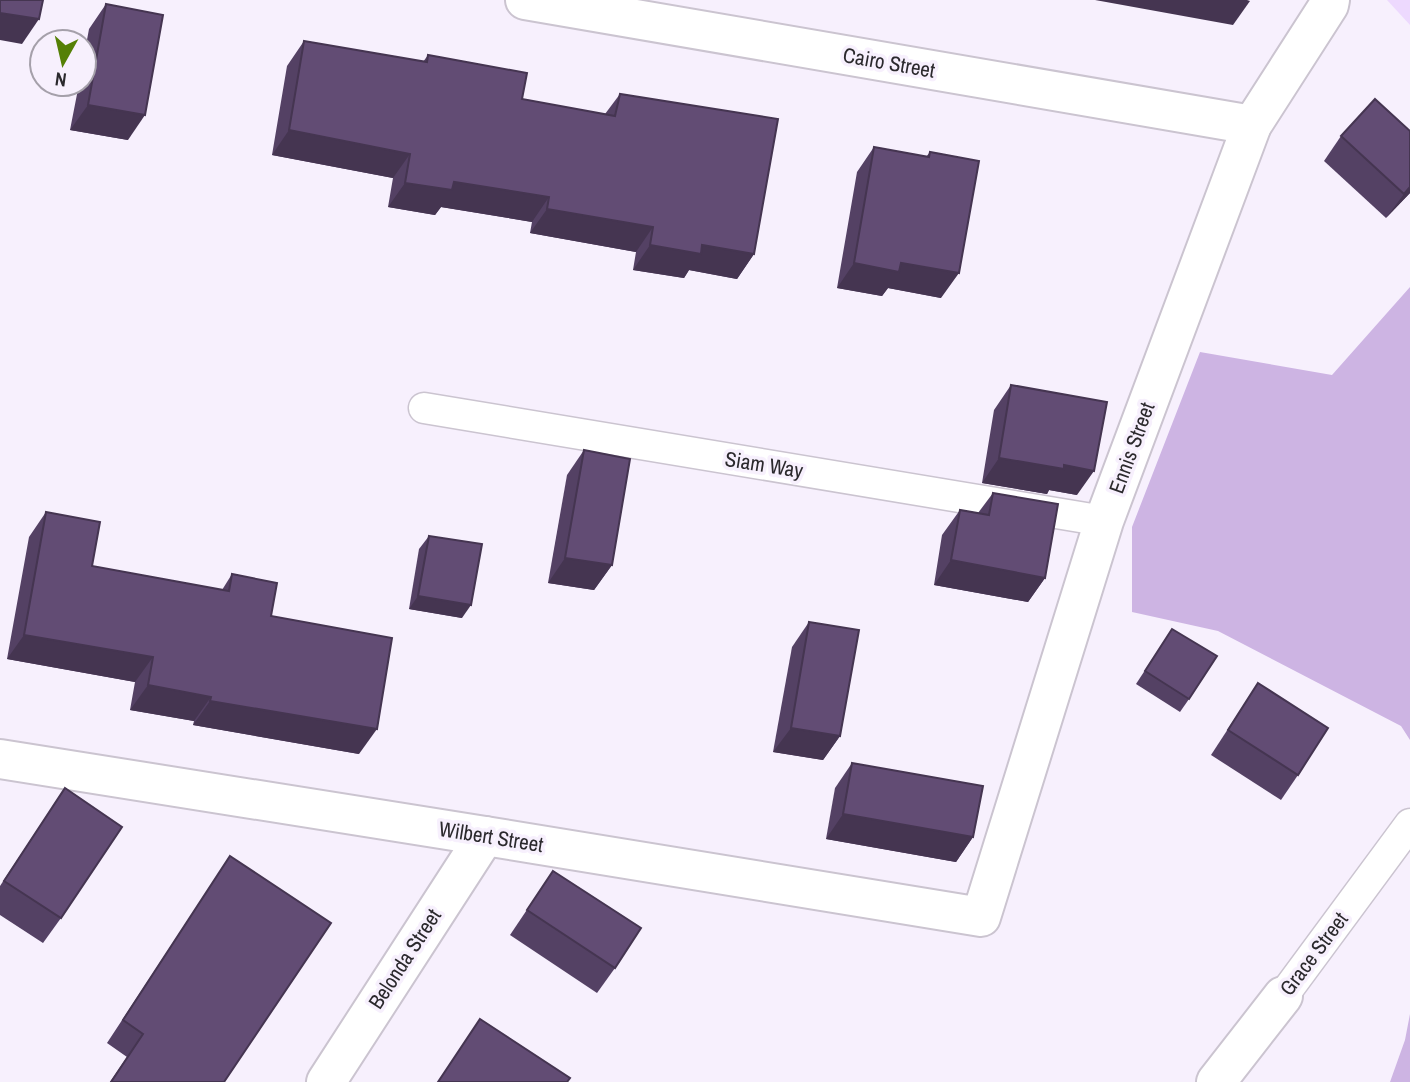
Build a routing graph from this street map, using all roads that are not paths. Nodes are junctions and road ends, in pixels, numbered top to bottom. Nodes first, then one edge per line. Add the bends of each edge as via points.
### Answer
1 (525, 0) edge
2 (1329, 0) edge
3 (1252, 125) junction
4 (424, 408) dead end
5 (1104, 522) junction
6 (0, 759) edge
7 (1410, 824) edge
8 (485, 836) junction
9 (981, 917) joint
10 (1283, 996) joint
11 (326, 1082) edge
12 (1216, 1082) edge

1 - 3 street, Cairo Street
2 - 3 street, Ennis Street
3 - 5 street, Ennis Street
4 - 5 lane, Siam Way
5 - 9 street, Ennis Street
6 - 8 street, Wilbert Street
7 - 10 lane, Grace Street
8 - 9 street, Wilbert Street
8 - 11 street, Belonda Street
10 - 12 street, Grace Street

